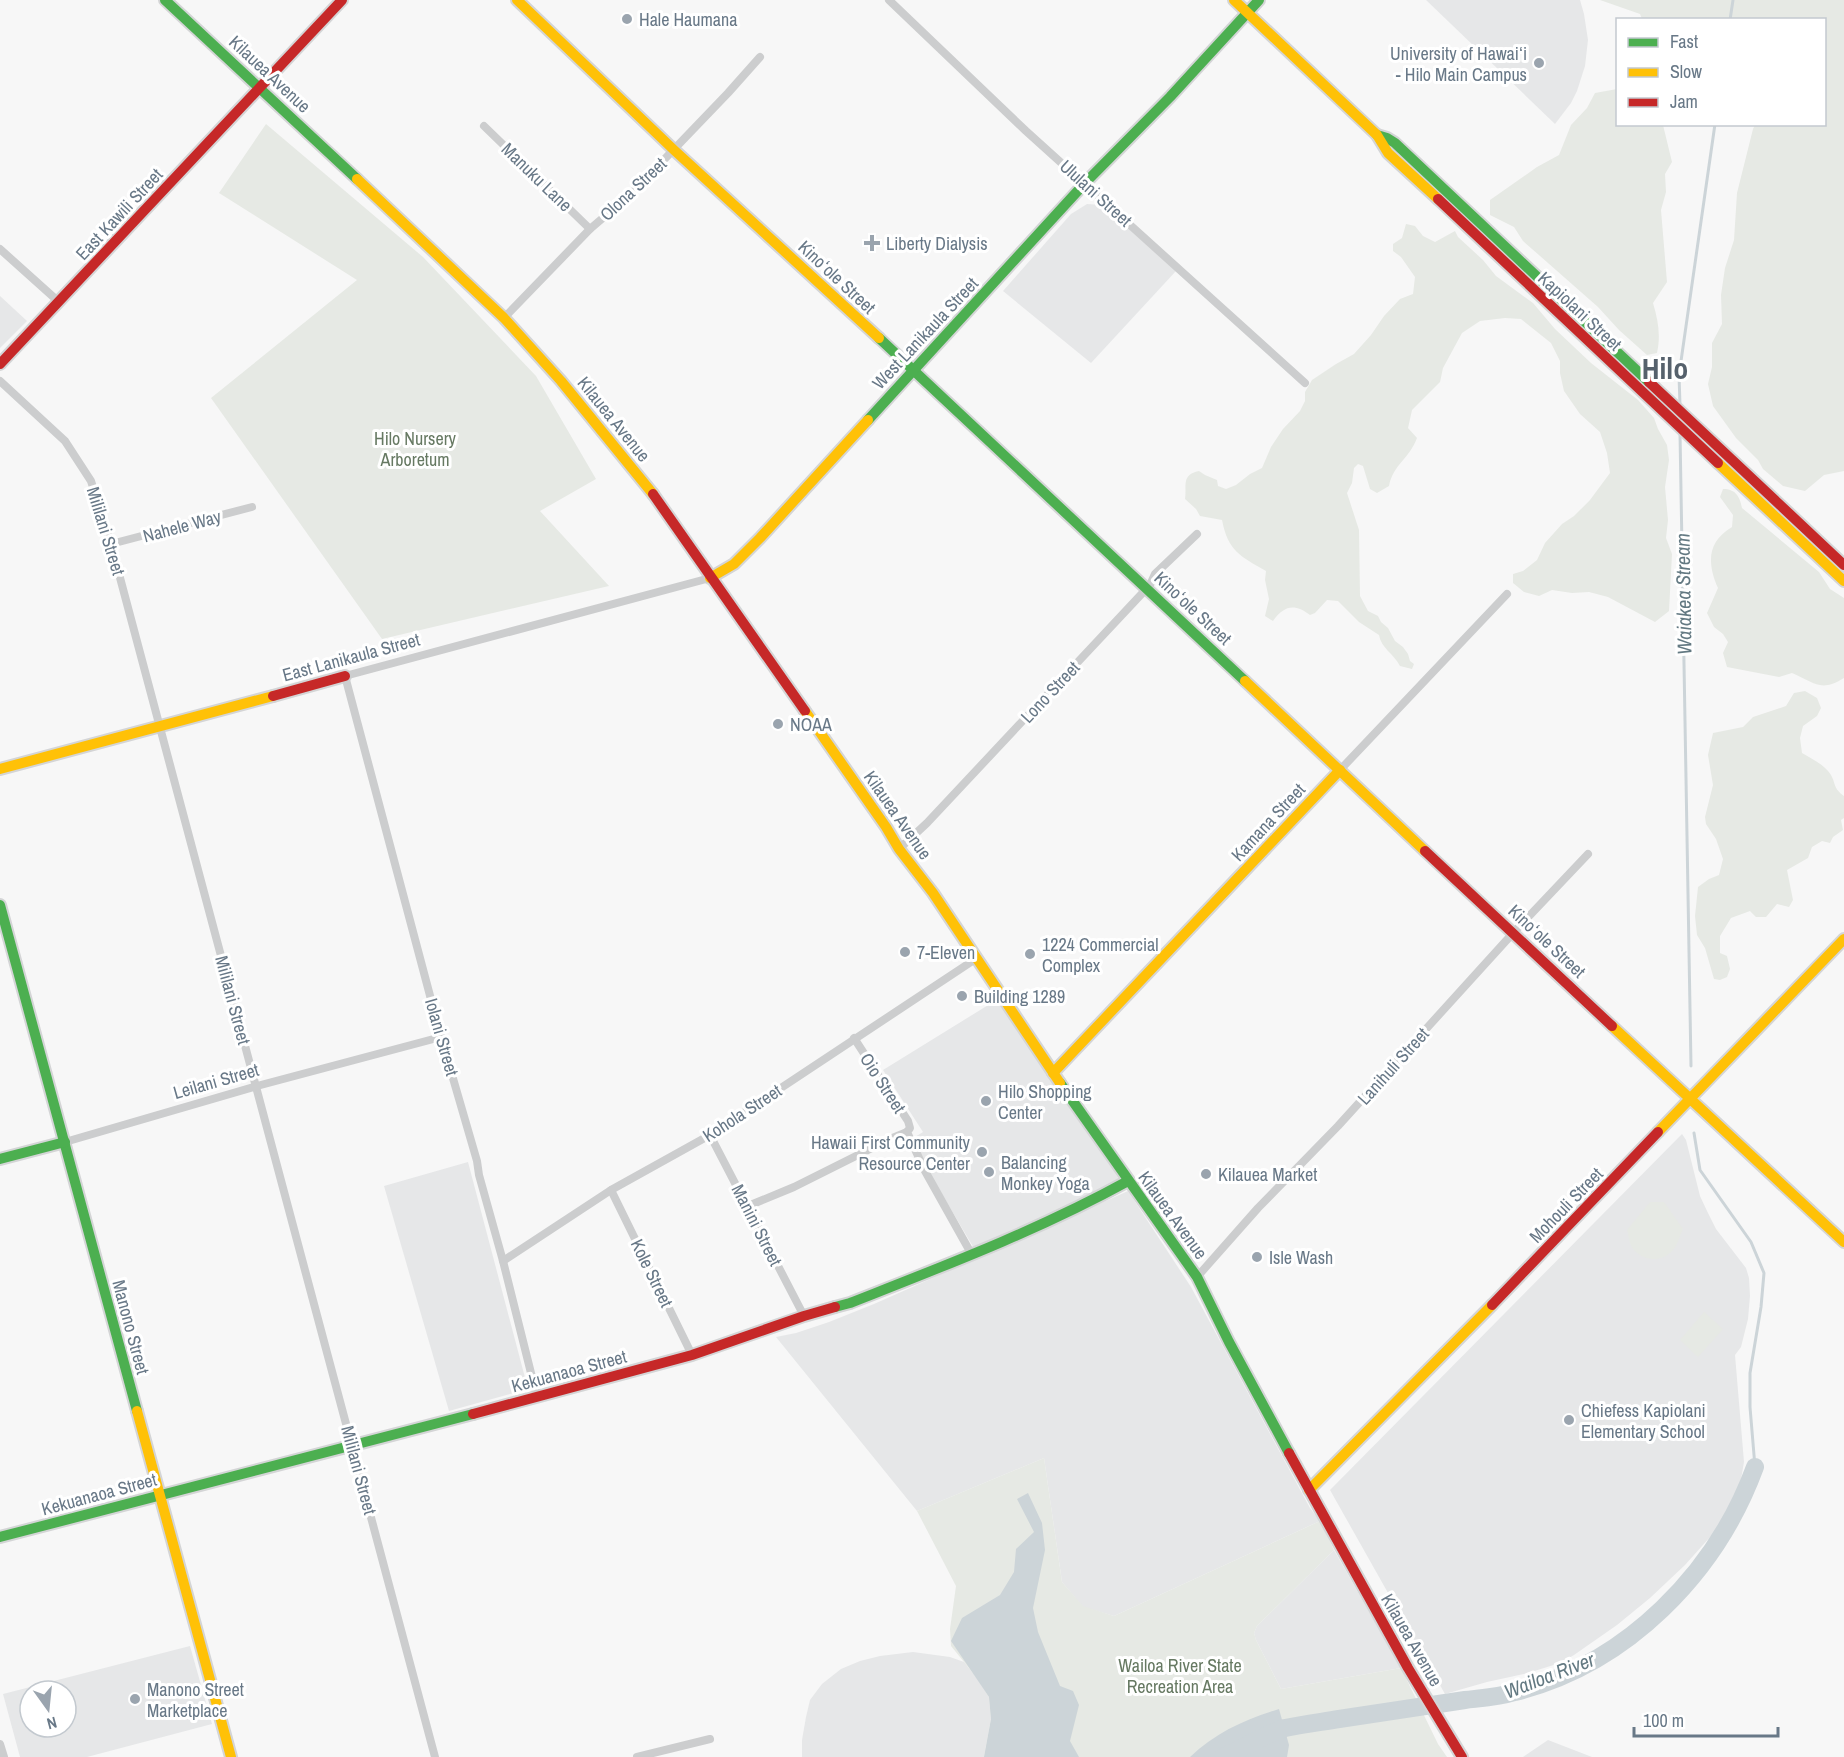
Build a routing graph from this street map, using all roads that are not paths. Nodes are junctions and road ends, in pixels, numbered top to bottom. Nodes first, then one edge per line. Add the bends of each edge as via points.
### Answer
1 (165, 0) edge
2 (342, 0) edge
3 (517, 0) edge
4 (889, 0) edge
5 (1234, 0) edge
6 (1259, 0) edge
7 (1247, 13) junction
8 (760, 57) dead end
9 (261, 88) junction
10 (484, 126) dead end
11 (1377, 135) junction
12 (674, 150) junction
13 (1085, 183) junction
14 (590, 228) junction
15 (0, 249) edge
16 (59, 302) junction
17 (504, 318) junction
18 (0, 363) edge
19 (913, 369) junction
20 (0, 381) edge
21 (1305, 383) dead end
22 (252, 507) dead end
23 (1197, 534) dead end
24 (111, 544) junction
25 (1844, 565) edge
26 (710, 578) junction
27 (1844, 582) edge
28 (1147, 588) junction
29 (1507, 594) dead end
30 (345, 676) junction
31 (159, 727) junction
32 (0, 769) edge
33 (1340, 770) junction
34 (899, 849) junction
35 (1588, 854) dead end
36 (0, 905) edge
37 (1514, 932) junction
38 (1844, 939) edge
39 (976, 958) junction
40 (441, 1037) junction
41 (854, 1038) junction
42 (1053, 1073) junction
43 (256, 1086) junction
44 (1690, 1099) junction
45 (907, 1132) junction
46 (710, 1135) junction
47 (65, 1142) junction
48 (0, 1159) edge
49 (1128, 1181) junction
50 (611, 1190) junction
51 (748, 1206) junction
52 (1844, 1242) edge
53 (972, 1255) junction
54 (503, 1261) junction
55 (1197, 1277) junction
56 (804, 1316) junction
57 (692, 1355) junction
58 (537, 1397) junction
59 (352, 1446) junction
60 (1309, 1490) junction
61 (159, 1496) junction
62 (0, 1538) edge
63 (710, 1739) dead end
64 (0, 1744) edge
65 (1460, 1754) edge
66 (3, 1757) edge
67 (231, 1757) edge
68 (435, 1757) edge
69 (637, 1757) edge

1 - 9 street, Kilauea Avenue
2 - 9 street, East Kawili Street
3 - 12 street, Kinoʻole Street
4 - 13 street, Ululani Street
5 - 7 street, Kapiolani Street
6 - 7 street, West Lanikaula Street
7 - 11 street, Kapiolani Street
7 - 13 street, West Lanikaula Street
8 - 12 street, Olona Street
9 - 16 street, East Kawili Street
9 - 17 street, Kilauea Avenue
10 - 14 street, Manuku Lane
11 - 25 street, Kapiolani Street via 1395,143
11 - 27 street, Kapiolani Street via 1388,153
12 - 14 street, Olona Street
12 - 19 street, Kinoʻole Street
13 - 19 street, West Lanikaula Street
13 - 21 street, Ululani Street
14 - 17 street, Olona Street
15 - 16 street
16 - 18 street, East Kawili Street
17 - 26 street, Kilauea Avenue via 636,472
19 - 26 street, West Lanikaula Street via 760,538 734,564
19 - 28 street, Kinoʻole Street
20 - 24 street, Mililani Street via 65,441 92,481
22 - 24 street, Nahele Way
23 - 28 street, Lono Street via 1155,574
24 - 31 street, Mililani Street
26 - 30 street, East Lanikaula Street
26 - 34 street, Kilauea Avenue
28 - 33 street, Kinoʻole Street
28 - 34 street, Lono Street
29 - 33 street, Kamana Street
30 - 31 street, East Lanikaula Street
30 - 40 street, Iolani Street
31 - 32 street, East Lanikaula Street
31 - 43 street, Mililani Street
33 - 37 street, Kinoʻole Street
33 - 42 street, Kamana Street
34 - 39 street, Kilauea Avenue
35 - 37 street, Lanihuli Street
36 - 47 street, Manono Street
37 - 44 street, Kinoʻole Street
37 - 55 street, Lanihuli Street
38 - 44 street, Mohouli Street
39 - 41 street, Kohola Street
39 - 42 street, Kilauea Avenue
40 - 43 street, Leilani Street
40 - 54 street, Iolani Street
41 - 45 street, Oio Street via 908,1120
41 - 46 street, Kohola Street
42 - 49 street, Kilauea Avenue
43 - 47 street, Leilani Street
43 - 59 street, Mililani Street
44 - 52 street, Kinoʻole Street
44 - 60 street, Mohouli Street
45 - 51 street
45 - 53 street, Oio Street
46 - 50 street, Kohola Street
46 - 51 street, Manini Street
47 - 48 street, Leilani Street
47 - 61 street, Manono Street
49 - 53 street, Kekuanaoa Street via 1081,1207
49 - 55 street, Kilauea Avenue
50 - 54 street, Kohola Street
50 - 57 street, Kole Street
51 - 56 street, Manini Street
53 - 56 street, Kekuanaoa Street via 850,1303
54 - 58 street, Iolani Street
55 - 60 street, Kilauea Avenue
56 - 57 street, Kekuanaoa Street
57 - 58 street, Kekuanaoa Street
58 - 59 street, Kekuanaoa Street
59 - 61 street, Kekuanaoa Street
59 - 68 street, Mililani Street
60 - 65 street, Kilauea Avenue
61 - 62 street, Kekuanaoa Street
61 - 67 street, Manono Street
63 - 69 street
64 - 66 street

